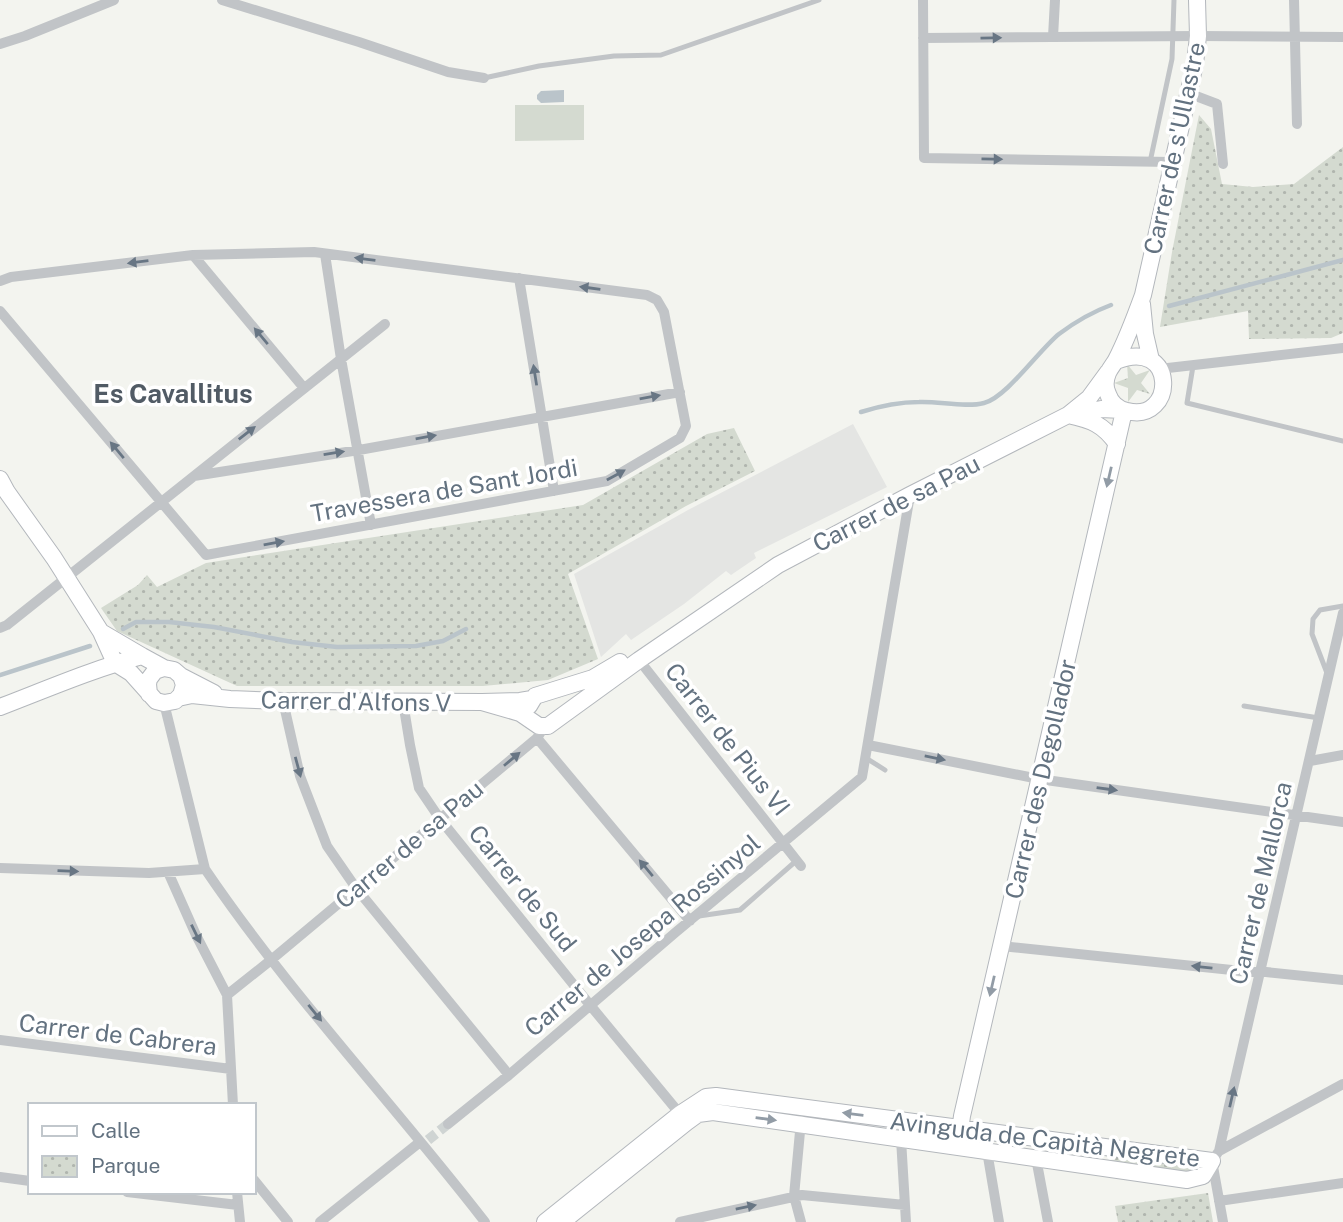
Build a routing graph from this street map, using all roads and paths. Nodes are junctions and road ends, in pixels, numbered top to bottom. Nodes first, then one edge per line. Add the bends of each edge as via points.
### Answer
1 (114, 0) edge
2 (222, 0) edge
3 (819, 0) edge
4 (923, 0) edge
5 (1055, 0) edge
6 (1174, 0) edge
7 (1197, 0) edge
8 (1294, 0) edge
9 (1173, 36) junction
10 (1198, 36) junction
11 (1053, 37) junction
12 (1295, 37) junction
13 (1343, 37) edge
14 (923, 38) junction
15 (0, 44) edge
16 (484, 78) joint
17 (1188, 93) junction
18 (1297, 124) dead end
19 (1150, 162) junction
20 (1171, 162) junction
21 (1223, 164) dead end
22 (325, 254) junction
23 (193, 255) junction
24 (519, 278) junction
25 (0, 281) edge
26 (1143, 295) junction
27 (0, 311) edge
28 (385, 324) dead end
29 (1343, 348) edge
30 (341, 359) junction
31 (1155, 365) junction
32 (1193, 366) junction
33 (1112, 367) junction
34 (304, 388) junction
35 (680, 392) junction
36 (1123, 411) junction
37 (1068, 415) junction
38 (542, 417) junction
39 (1343, 440) edge
40 (1117, 443) junction
41 (359, 450) junction
42 (194, 476) junction
43 (0, 479) edge
44 (554, 491) junction
45 (910, 495) junction
46 (161, 502) junction
47 (371, 524) junction
48 (66, 577) junction
49 (727, 598) junction
50 (1343, 606) edge
51 (1343, 612) edge
52 (0, 628) edge
53 (102, 632) junction
54 (142, 656) junction
55 (639, 660) junction
56 (116, 663) junction
57 (164, 668) junction
58 (181, 676) junction
59 (1329, 676) junction
60 (149, 694) junction
61 (538, 697) junction
62 (230, 699) junction
63 (171, 701) junction
64 (283, 701) junction
65 (403, 702) junction
66 (482, 702) junction
67 (1244, 706) dead end
68 (0, 707) edge
69 (559, 718) junction
70 (1319, 718) junction
71 (538, 728) junction
72 (868, 745) junction
73 (1343, 755) edge
74 (866, 758) junction
75 (1310, 761) junction
76 (885, 770) dead end
77 (1039, 779) junction
78 (1297, 815) junction
79 (440, 819) junction
80 (1343, 822) edge
81 (783, 844) junction
82 (799, 863) joint
83 (0, 868) edge
84 (205, 869) junction
85 (168, 872) junction
86 (356, 888) junction
87 (693, 919) junction
88 (1001, 946) junction
89 (271, 960) junction
90 (1261, 972) junction
91 (1343, 980) edge
92 (227, 995) junction
93 (590, 1005) junction
94 (0, 1040) edge
95 (232, 1069) junction
96 (509, 1075) junction
97 (1343, 1084) edge
98 (233, 1103) edge
99 (801, 1107) junction
100 (689, 1114) junction
101 (904, 1121) junction
102 (448, 1124) tunnel mouth
103 (800, 1124) junction
104 (959, 1128) junction
105 (901, 1139) junction
106 (1038, 1139) junction
107 (423, 1143) junction
108 (958, 1147) junction
109 (1099, 1147) junction
110 (986, 1151) junction
111 (1216, 1156) junction
112 (1036, 1158) junction
113 (1097, 1167) junction
114 (0, 1177) edge
115 (28, 1181) edge
116 (256, 1182) edge
117 (1343, 1183) edge
118 (144, 1194) edge
119 (237, 1194) edge
120 (794, 1196) junction
121 (1219, 1201) junction
122 (238, 1205) junction
123 (905, 1205) junction
124 (240, 1222) edge
125 (288, 1222) edge
126 (320, 1222) edge
127 (485, 1222) edge
128 (545, 1222) edge
129 (562, 1222) edge
130 (680, 1222) edge
131 (801, 1222) edge
132 (906, 1222) edge
133 (999, 1222) edge
134 (1048, 1222) edge
135 (1223, 1222) edge

1 - 15 street
2 - 16 street via 448,72
3 - 16 lane via 660,55 589,59
4 - 14 street
5 - 11 street
6 - 9 lane
7 - 10 street, Carrer de s'Ullastre
8 - 12 street
9 - 10 street
9 - 11 street
9 - 19 lane
10 - 12 street
10 - 17 street, Carrer de s'Ullastre
14 -> 11 street
12 - 13 street
12 - 18 street
14 -> 19 street via 923,158
17 - 20 street, Carrer de s'Ullastre
17 - 21 street via 1216,104
19 - 20 street
20 - 26 street, Carrer de s'Ullastre
22 - 23 street
24 -> 22 street
22 - 30 street
23 -> 25 street
34 -> 23 street
35 -> 24 street via 664,312 657,300
38 -> 24 street
26 - 31 street, Carrer de s'Ullastre via 1143,326
26 - 33 street, Carrer de s'Ullastre
46 -> 27 street
28 - 30 street
29 - 32 street
30 - 34 street
30 - 41 street
31 - 32 street
31 - 33 street via 1130,356
31 - 36 street via 1163,378 1160,398 1144,411
32 - 39 lane via 1187,403
33 - 36 street via 1106,390
33 - 37 street, Carrer de sa Pau via 1090,398
42 -> 34 street
38 -> 35 street
44 -> 35 street, Travessera de Sant Jordi via 607,481 680,438 686,426
36 - 37 street, Carrer de sa Pau via 1101,409
36 - 40 street, Carrer des Degollador
37 - 40 street via 1098,424
37 - 45 street, Carrer de sa Pau
41 -> 38 street
38 - 44 street
40 -> 77 street, Carrer des Degollador
42 -> 41 street
41 - 47 street
42 - 46 street
43 - 48 street
44 - 47 street, Travessera de Sant Jordi
45 - 49 street, Carrer de sa Pau via 778,565
45 - 72 street
46 -> 47 street, Travessera de Sant Jordi via 206,555
46 - 48 street
48 - 52 street
48 - 53 street
49 - 55 street, Carrer de sa Pau
49 - 61 street, Carrer de sa Pau via 593,678
50 - 59 lane via 1320,610 1313,619 1312,634
51 - 59 street, Carrer de Mallorca
53 - 54 street
53 - 56 street
54 - 56 street
54 - 57 street
55 - 69 street, Carrer de sa Pau
55 - 81 street, Carrer de Pius VI
56 - 60 street
56 - 68 street
57 - 58 street
57 - 60 street via 149,679
58 - 62 street, Carrer d'Alfons V
58 - 63 street via 183,690
59 - 70 street, Carrer de Mallorca
60 - 63 street via 156,701
61 - 66 street, Carrer d'Alfons V
61 - 69 street via 552,696 558,702
61 - 71 street via 528,707
62 - 63 street, Carrer d'Alfons V via 192,695
62 - 64 street, Carrer d'Alfons V
63 - 84 street
64 - 65 street, Carrer d'Alfons V
64 -> 86 street via 314,815 327,846
65 - 66 street, Carrer d'Alfons V
65 - 79 street, Carrer de Sud via 419,788
66 - 71 street, Carrer d'Alfons V via 526,716
67 - 70 lane
69 - 71 street
70 - 75 street, Carrer de Mallorca
79 -> 71 street, Carrer de sa Pau
87 -> 71 street
72 - 74 street
72 -> 77 street
73 - 75 street
74 - 76 lane
74 - 81 street, Carrer de Josepa Rossinyol via 862,777
75 - 78 street, Carrer de Mallorca
77 -> 78 street
77 - 88 street, Carrer des Degollador
78 - 80 street
78 - 90 street, Carrer de Mallorca
79 - 86 street, Carrer de sa Pau
79 - 93 street, Carrer de Sud
81 - 82 street, Carrer de Pius VI
81 - 87 street, Carrer de Josepa Rossinyol
82 - 87 lane via 740,910
83 -> 85 street
84 - 85 street
84 - 89 street
85 -> 92 street
86 - 89 street, Carrer de sa Pau
86 - 96 street
87 - 93 street, Carrer de Josepa Rossinyol via 630,977
90 -> 88 street
88 -> 104 street, Carrer des Degollador
89 - 92 street, Carrer de sa Pau
89 -> 107 street
90 - 91 street
111 -> 90 street, Carrer de Mallorca
92 - 95 street
93 - 96 street, Carrer de Josepa Rossinyol
93 - 100 street, Carrer de Sud
94 - 95 street, Carrer de Cabrera
95 - 98 street
96 - 102 street, Carrer de Josepa Rossinyol
97 - 111 street
99 - 100 street, Avinguda de Capità Negrete via 716,1096 706,1097
101 -> 99 street, Avinguda de Capità Negrete
99 - 103 street
100 -> 103 street, Avinguda de Capità Negrete via 713,1112
100 - 128 street
100 - 129 street
101 - 104 street, Avinguda de Capità Negrete
101 - 105 street
103 - 105 street, Avinguda de Capità Negrete
103 - 120 street
104 - 106 street, Avinguda de Capità Negrete
104 - 108 street, Carrer des Degollador
105 - 108 street, Avinguda de Capità Negrete
105 - 123 street
106 - 109 street, Avinguda de Capità Negrete
106 - 112 street
107 - 126 street
107 - 127 street
108 - 110 street, Avinguda de Capità Negrete
109 - 111 street, Avinguda de Capità Negrete
109 - 113 street
110 - 112 street, Avinguda de Capità Negrete
110 - 133 street
111 - 113 street, Avinguda de Capità Negrete via 1203,1176 1187,1180
111 - 121 street
112 - 113 street, Avinguda de Capità Negrete
112 - 134 street
114 - 115 street
116 - 125 street
117 - 121 street
118 - 122 street
119 - 122 street
120 - 123 street
130 -> 120 street
120 - 131 street
121 - 135 street
122 - 124 street
123 - 132 street

